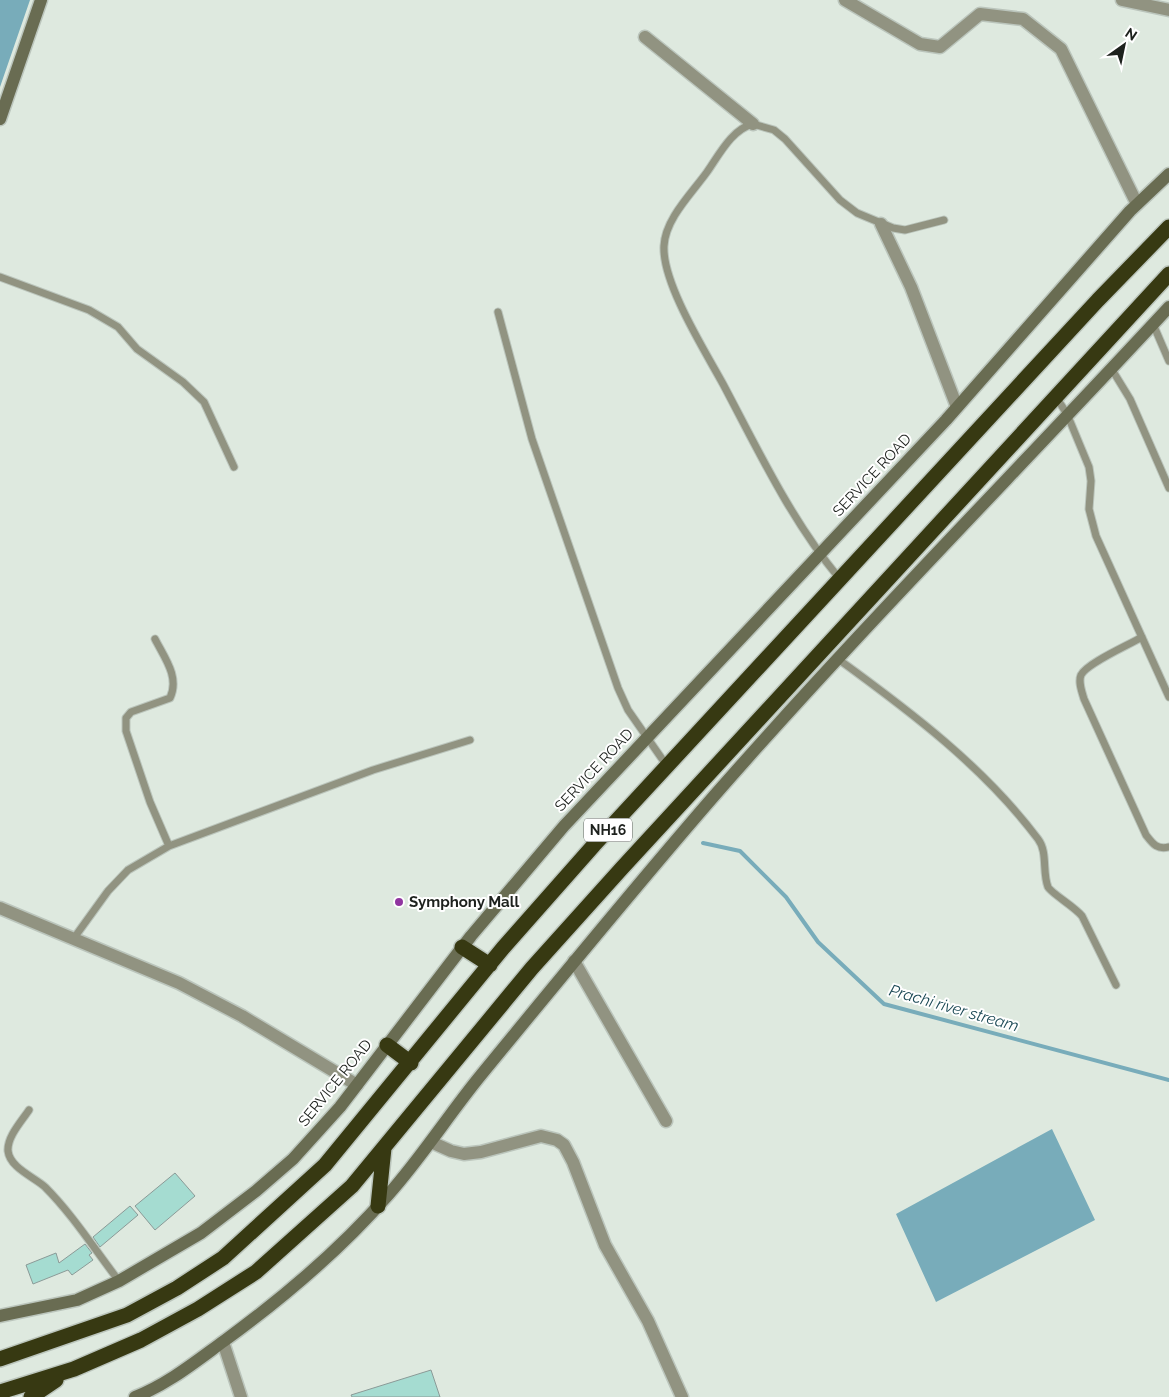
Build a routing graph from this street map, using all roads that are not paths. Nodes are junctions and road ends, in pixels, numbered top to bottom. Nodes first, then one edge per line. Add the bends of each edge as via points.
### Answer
1 (41, 0) edge
2 (845, 0) edge
3 (1122, 0) edge
4 (1169, 10) edge
5 (645, 37) dead end
6 (0, 119) edge
7 (753, 124) junction
8 (1169, 174) edge
9 (1137, 204) junction
10 (944, 220) dead end
11 (881, 224) junction
12 (1169, 227) edge
13 (1169, 274) edge
14 (0, 277) edge
15 (1169, 307) edge
16 (498, 312) dead end
17 (1154, 324) junction
18 (1169, 362) edge
19 (1111, 368) junction
20 (1055, 396) junction
21 (957, 406) junction
22 (1067, 414) junction
23 (234, 467) dead end
24 (1169, 488) edge
25 (820, 554) junction
26 (839, 578) junction
27 (864, 602) junction
28 (878, 617) junction
29 (155, 638) dead end
30 (1142, 638) junction
31 (838, 659) junction
32 (1169, 697) edge
33 (647, 737) junction
34 (470, 740) dead end
35 (667, 766) junction
36 (169, 846) junction
37 (1169, 847) edge
38 (0, 908) edge
39 (74, 938) junction
40 (462, 947) junction
41 (574, 961) junction
42 (490, 965) junction
43 (1116, 985) dead end
44 (388, 1045) junction
45 (411, 1063) junction
46 (356, 1085) junction
47 (28, 1110) dead end
48 (666, 1121) dead end
49 (431, 1142) junction
50 (384, 1148) junction
51 (378, 1206) junction
52 (119, 1281) junction
53 (0, 1316) edge
54 (223, 1342) junction
55 (0, 1359) edge
56 (74, 1369) junction
57 (0, 1392) edge
58 (31, 1397) edge
59 (137, 1397) edge
60 (241, 1397) edge
61 (682, 1397) edge

1 - 6 street
2 - 9 street via 920,44 940,47 980,14 1023,19 1062,49
3 - 4 street
5 - 7 street
7 - 11 lane via 774,130 840,200 857,213
7 - 25 lane via 736,132 670,225 664,246 667,272 695,332 777,485
8 - 9 street, SERVICE ROAD
9 - 21 street, SERVICE ROAD
10 - 11 lane via 905,230
11 - 21 street via 911,287
12 - 26 highway, NH16
13 - 20 highway, NH16
14 - 23 lane via 89,310 118,327 137,349 183,382 204,402
15 - 17 street
16 - 33 lane via 532,440 618,688 628,710
17 - 18 lane
17 - 19 street
19 - 22 street
19 - 24 lane via 1130,399
20 - 22 lane
20 - 27 highway, NH16
21 - 25 street, SERVICE ROAD
22 - 28 street
22 - 30 lane via 1089,467 1089,509 1096,536
25 - 26 lane
25 - 33 street, SERVICE ROAD
26 - 35 highway, NH16
27 - 28 lane
27 - 50 highway, NH16 via 532,968
28 - 31 street
29 - 36 lane via 173,677 174,689 170,698 131,712 126,718 126,731 152,809
30 - 32 lane
30 - 37 lane via 1092,665 1083,673 1080,682 1084,699 1146,835 1153,845
31 - 41 street via 717,793
31 - 43 lane via 905,708 1001,793 1040,841 1048,888 1082,916
33 - 35 lane
33 - 40 street, SERVICE ROAD via 564,826
34 - 36 lane via 372,770
35 - 42 highway, NH16
36 - 39 lane via 128,870 108,890
38 - 39 street
39 - 46 street via 242,1016
40 - 42 highway
40 - 44 street, SERVICE ROAD
41 - 48 street
41 - 49 street via 469,1089
42 - 45 highway, NH16
44 - 45 highway
44 - 46 street, SERVICE ROAD
45 - 55 highway, NH16 via 325,1165 223,1258 127,1315
46 - 52 street, SERVICE ROAD via 293,1159 256,1191 201,1233
47 - 52 lane via 8,1145 8,1153 57,1200
49 - 51 street
49 - 61 street via 464,1154 540,1136 564,1145 605,1245 648,1321
50 - 51 highway
50 - 56 highway, NH16 via 352,1186 256,1272 141,1340
51 - 54 street via 339,1247
52 - 53 street, SERVICE ROAD via 77,1300
54 - 59 street via 171,1380
54 - 60 street
56 - 57 highway, NH16
56 - 58 highway

